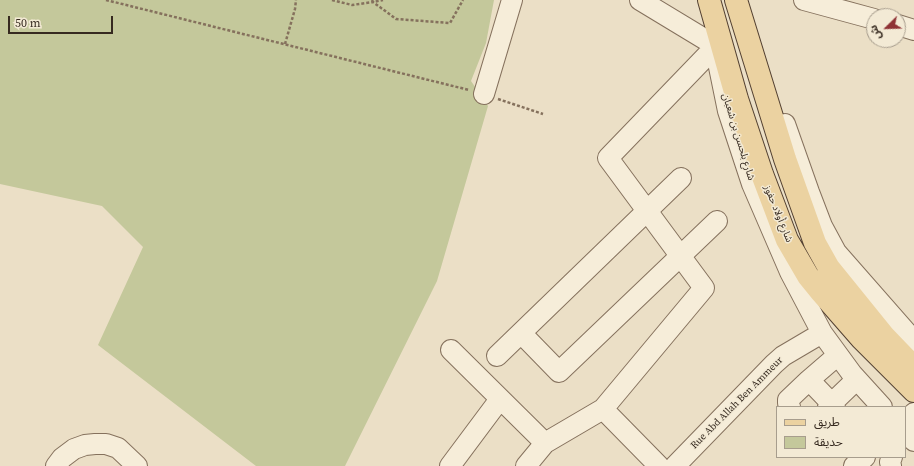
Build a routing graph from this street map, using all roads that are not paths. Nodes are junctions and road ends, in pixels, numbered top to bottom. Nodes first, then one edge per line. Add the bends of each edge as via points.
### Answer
1 (512, 0) edge
2 (640, 0) edge
3 (709, 0) edge
4 (736, 0) edge
5 (741, 0) edge
6 (804, 0) edge
7 (857, 7) edge
8 (866, 13) edge
9 (716, 46) junction
10 (484, 94) road end
11 (681, 178) dead end
12 (648, 210) junction
13 (717, 220) dead end
14 (680, 255) junction
15 (521, 333) junction
16 (822, 333) junction
17 (914, 341) edge
18 (451, 350) dead end
19 (838, 355) junction
20 (497, 356) dead end
21 (914, 368) edge
22 (854, 378) junction
23 (809, 380) junction
24 (914, 391) edge
25 (500, 399) junction
26 (789, 406) edge
27 (832, 406) edge
28 (865, 406) edge
29 (881, 406) edge
30 (603, 409) junction
31 (914, 413) edge
32 (907, 433) edge
33 (545, 443) junction
34 (864, 458) edge
35 (56, 466) edge
36 (137, 466) edge
37 (450, 466) edge
38 (526, 466) edge
39 (659, 466) edge
40 (675, 466) edge
41 (854, 466) edge

1 - 10 street
2 - 9 street
3 - 9 street, شارع بلحسن بن شعبان
3 - 24 main road, شارع أولاد حفوز via 737,99 787,240 808,276 821,292 862,339
4 - 21 main road via 785,159 815,243 829,268 884,336
5 - 17 street via 809,192 829,240 836,252
6 - 7 street
7 - 8 street
9 - 12 street via 608,158
9 - 16 street, شارع بلحسن بن شعبان via 728,111 752,184 790,272
11 - 12 street
12 - 14 street
12 - 15 street
13 - 14 street
14 - 15 street via 559,372
14 - 30 street via 704,288
15 - 20 street
16 - 19 street, شارع بلحسن بن شعبان
16 - 40 street, Rue Abd Allah Ben Ammeur via 774,364
18 - 25 street
19 - 22 street, شارع بلحسن بن شعبان
19 - 23 street
22 - 27 street
22 - 28 street
22 - 29 street, شارع بلحسن بن شعبان
23 - 26 street via 788,400
23 - 27 street
25 - 33 street
25 - 37 street
30 - 33 street
30 - 39 street
31 - 32 street
33 - 38 street
34 - 41 street
35 - 36 street via 74,449 85,445 106,444 118,448

